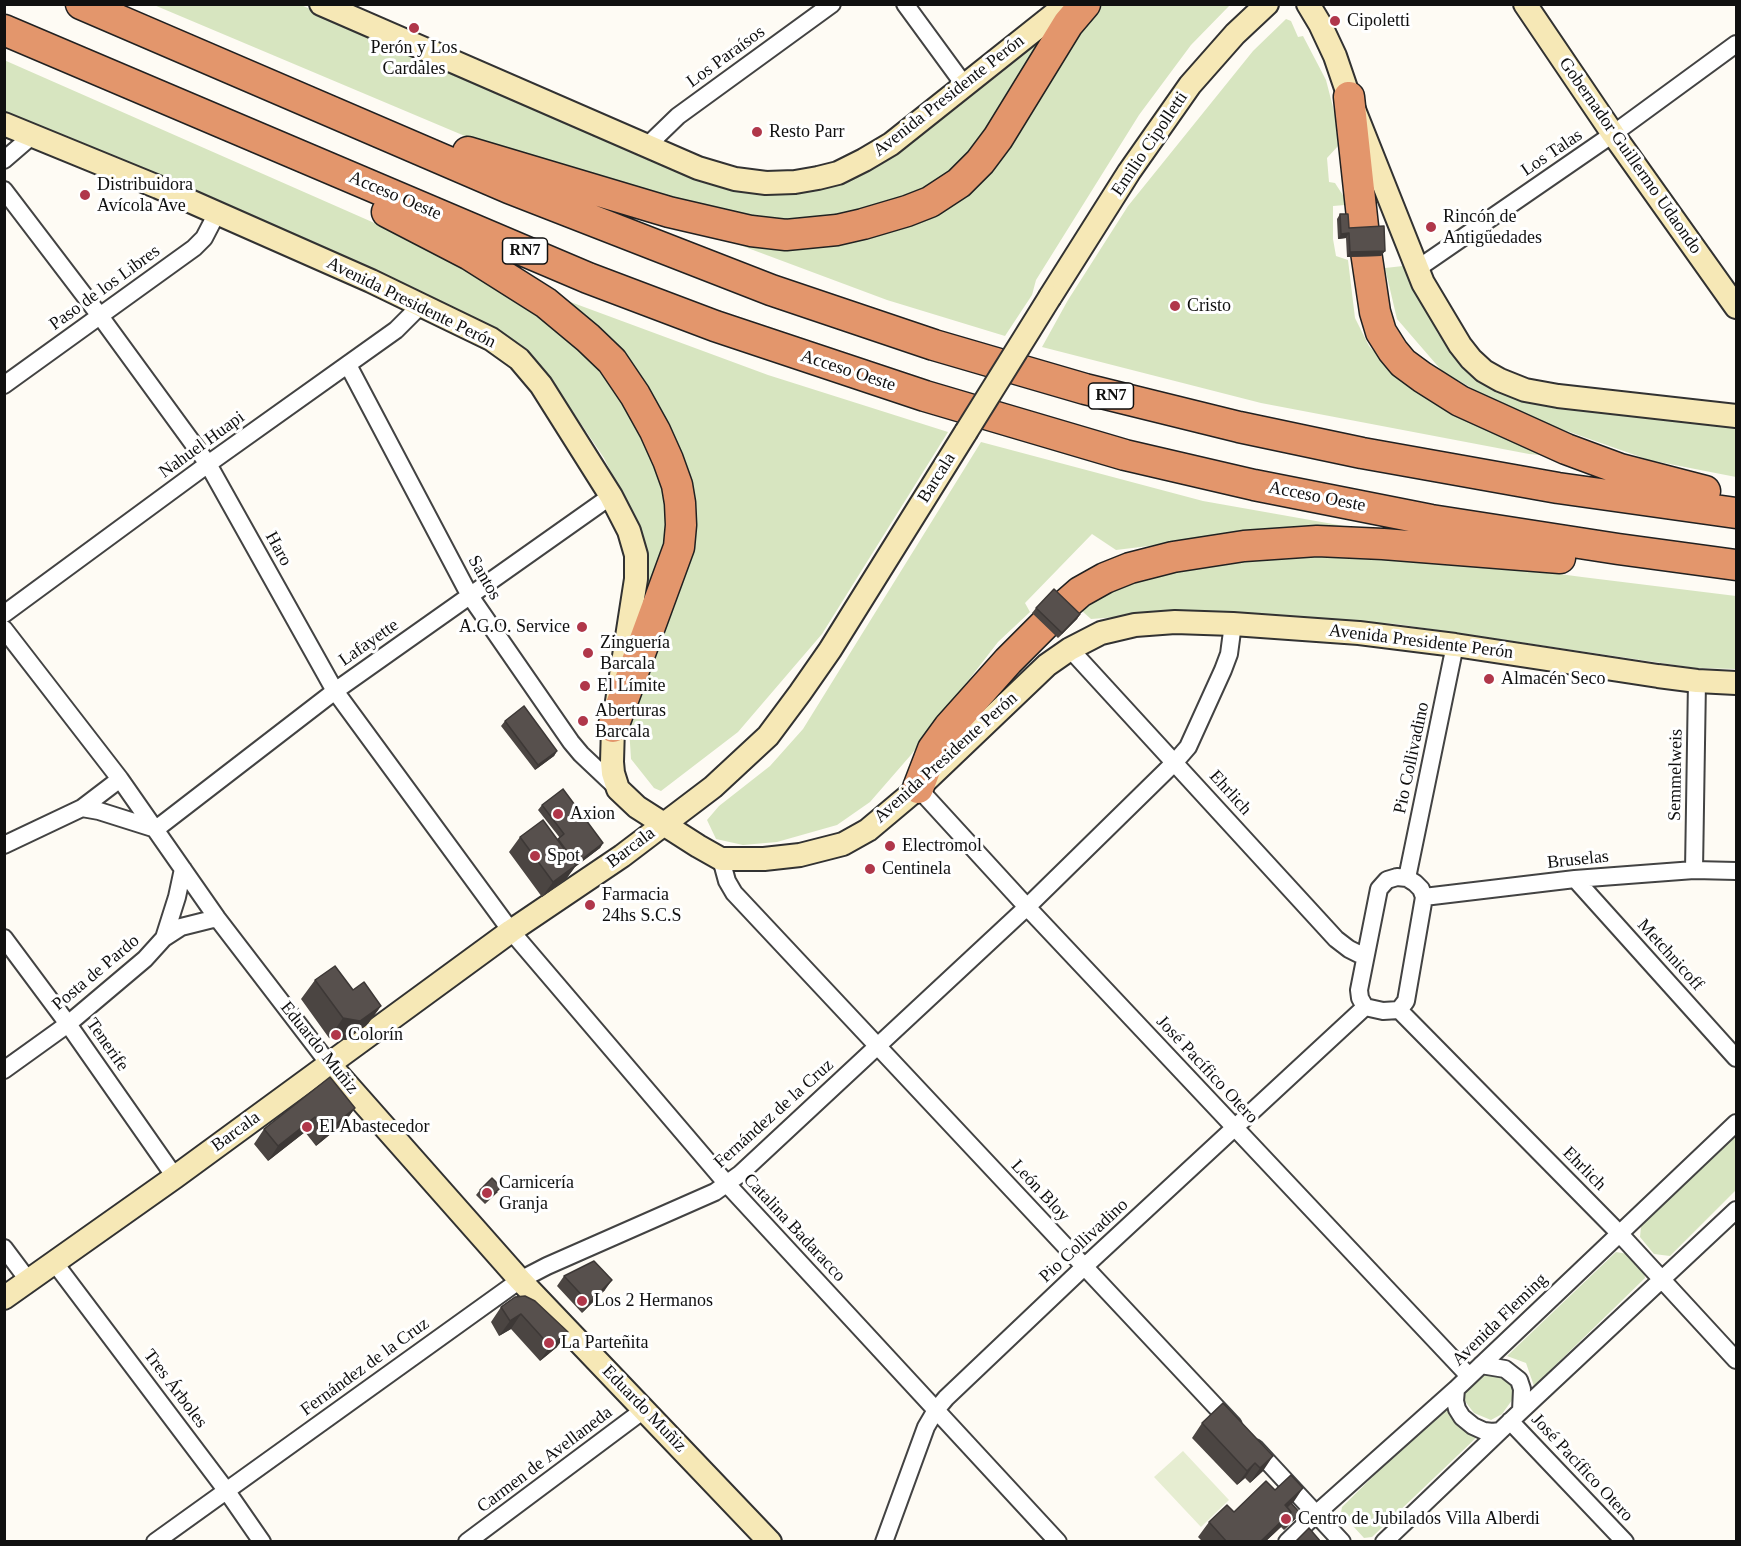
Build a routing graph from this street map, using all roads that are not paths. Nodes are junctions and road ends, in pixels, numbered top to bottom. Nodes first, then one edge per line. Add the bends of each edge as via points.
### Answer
1 (81, 4) edge
2 (321, 4) edge
3 (832, 4) edge
4 (905, 4) edge
5 (1067, 4) edge
6 (1085, 4) edge
7 (1267, 4) edge
8 (1308, 4) edge
9 (1525, 4) edge
10 (6, 30) edge
11 (1737, 44) edge
12 (965, 86) junction
13 (298, 97) junction
14 (1349, 97) junction
15 (201, 114) junction
16 (4, 124) edge
17 (1614, 134) junction
18 (33, 135) junction
19 (647, 146) junction
20 (4, 160) edge
21 (4, 190) edge
22 (217, 213) junction
23 (1417, 269) junction
24 (1050, 297) joint
25 (421, 305) junction
26 (1737, 307) edge
27 (100, 316) junction
28 (348, 365) junction
29 (4, 385) edge
30 (1737, 416) edge
31 (208, 464) junction
32 (611, 496) junction
33 (1737, 497) edge
34 (1737, 513) edge
35 (1737, 567) edge
36 (470, 596) junction
37 (4, 614) edge
38 (1233, 624) junction
39 (4, 629) edge
40 (1455, 645) junction
41 (1070, 649) junction
42 (1697, 681) junction
43 (1737, 683) edge
44 (335, 691) junction
45 (613, 727) junction
46 (1175, 762) junction
47 (120, 779) junction
48 (918, 788) junction
49 (618, 789) junction
50 (82, 808) junction
51 (664, 824) junction
52 (156, 830) junction
53 (4, 845) edge
54 (721, 859) junction
55 (183, 869) junction
56 (1694, 870) junction
57 (1737, 872) edge
58 (1407, 878) junction
59 (1575, 879) junction
60 (1424, 897) junction
61 (1027, 907) junction
62 (217, 918) junction
63 (511, 931) junction
64 (4, 938) edge
65 (164, 938) junction
66 (1365, 957) junction
67 (1365, 1007) junction
68 (1399, 1010) junction
69 (68, 1023) junction
70 (878, 1045) junction
71 (1737, 1058) edge
72 (329, 1064) junction
73 (4, 1070) edge
74 (1737, 1123) edge
75 (1235, 1128) junction
76 (175, 1177) junction
77 (727, 1184) junction
78 (1737, 1210) edge
79 (1619, 1233) junction
80 (4, 1248) edge
81 (54, 1262) junction
82 (1084, 1267) junction
83 (1662, 1279) junction
84 (28, 1280) junction
85 (520, 1280) junction
86 (4, 1298) edge
87 (1737, 1360) edge
88 (1475, 1370) junction
89 (1456, 1389) junction
90 (645, 1410) junction
91 (936, 1410) junction
92 (1510, 1421) junction
93 (226, 1490) junction
94 (1317, 1513) junction
95 (155, 1542) edge
96 (262, 1542) edge
97 (467, 1542) edge
98 (770, 1542) edge
99 (884, 1542) edge
100 (1058, 1542) edge
101 (1287, 1542) edge
102 (1342, 1542) edge
103 (1384, 1542) edge
104 (1624, 1542) edge

1 - 13 highway, RN7
2 - 19 street, Avenida Presidente Perón
3 - 19 street, Los Paraísos via 678,116
4 - 12 street
5 - 12 street, Avenida Presidente Perón
6 - 13 highway via 1068,24 998,138 959,183 908,211 810,234 751,231 669,212
7 - 24 street, Emilio Cipolletti via 1190,85
8 - 14 street via 1335,56
9 - 17 street, Gobernador Guillermo Udaondo
10 - 15 highway, Acceso Oeste / RN7
11 - 17 street, Los Talas
12 - 19 street, Avenida Presidente Perón via 891,144 838,173 818,178 766,183 735,179
13 - 34 highway, RN7 via 509,188 771,290 934,345 1085,389 1362,453 1558,488
14 - 23 street
14 - 33 highway via 1375,312 1382,332 1403,363 1460,400 1566,449 1620,469
15 - 35 highway, Acceso Oeste / RN7 via 588,278 715,326 925,396 1125,454 1254,485 1431,520
15 - 45 highway via 470,255 546,303 612,362 636,395 671,468 681,525 679,547
16 - 18 street, Avenida Presidente Perón
17 - 23 street, Los Talas
17 - 26 street, Gobernador Guillermo Udaondo
18 - 20 street
18 - 22 street, Avenida Presidente Perón
21 - 27 street, Haro
22 - 25 street, Avenida Presidente Perón
22 - 27 street, Paso de los Libres via 194,248
23 - 30 street via 1460,345 1484,371 1500,380 1558,396
24 - 51 street, Barcala, bridge via 830,650 780,722 714,787
25 - 28 street, Nahuel Huapi via 396,330
25 - 32 street, Avenida Presidente Perón via 490,339 519,359 541,385
27 - 29 street, Paso de los Libres
27 - 31 street, Haro
28 - 31 street, Nahuel Huapi
28 - 36 street, Santos
31 - 37 street, Nahuel Huapi
31 - 44 street, Haro
32 - 36 street, Lafayette
32 - 45 street, Avenida Presidente Perón via 636,555 636,579
35 - 48 highway via 1317,541 1244,546 1173,557 1122,572 1080,592 1008,661 950,727 933,749
36 - 44 street, Lafayette
36 - 49 street, Santos via 580,754
38 - 40 street, Avenida Presidente Perón
38 - 41 street, Avenida Presidente Perón via 1135,625 1101,633
38 - 46 street, Fernández de la Cruz via 1223,670 1188,747
39 - 47 street, Eduardo Muñiz
40 - 42 street, Avenida Presidente Perón
40 - 58 street, Pio Collivadino
41 - 46 street, Ehrlich
41 - 48 street, Avenida Presidente Perón
42 - 43 street, Avenida Presidente Perón
42 - 56 street, Semmelweis
44 - 52 street, Lafayette
44 - 63 street, Haro
45 - 49 street, Avenida Presidente Perón via 612,762
46 - 61 street, Fernández de la Cruz
46 - 66 street, Ehrlich via 1336,939
47 - 50 street
47 - 52 street, Eduardo Muñiz
48 - 54 street, Avenida Presidente Perón via 868,830 843,844 800,855
48 - 61 street, José Pacífico Otero
49 - 51 street
50 - 52 street
50 - 53 street
51 - 54 street
51 - 63 street, Barcala
52 - 55 street, Eduardo Muñiz
54 - 70 street, León Bloy via 734,893
55 - 62 street, Eduardo Muñiz
55 - 65 street
56 - 57 street, Bruselas
56 - 59 street, Bruselas
58 - 60 street via 1421,889
58 - 66 street via 1387,880 1379,889
59 - 60 street, Bruselas
59 - 71 street, Metchnicoff
60 - 68 street via 1406,1000
61 - 70 street, Fernández de la Cruz
61 - 75 street, José Pacífico Otero
62 - 65 street, Posta de Pardo via 181,927
62 - 72 street, Eduardo Muñiz
63 - 72 street, Barcala
63 - 77 street, Catalina Badaracco
64 - 69 street, Tenerife
65 - 69 street, Posta de Pardo via 145,959
66 - 67 street via 1359,990
67 - 68 street
67 - 75 street, Pio Collivadino
68 - 79 street, Ehrlich
69 - 73 street, Posta de Pardo
69 - 76 street, Tenerife
70 - 77 street, Fernández de la Cruz
70 - 82 street, León Bloy
72 - 76 street, Barcala
72 - 85 street, Eduardo Muñiz
74 - 79 street, Avenida Fleming
75 - 82 street, Pio Collivadino
75 - 88 street, José Pacífico Otero
76 - 81 street, Barcala
77 - 85 street, Fernández de la Cruz
77 - 91 street, Catalina Badaracco
78 - 83 street
79 - 83 street, Ehrlich
79 - 88 street, Avenida Fleming
80 - 84 street
81 - 84 street, Barcala
81 - 93 street, Tres Árboles
82 - 91 street, Pio Collivadino
82 - 94 street, León Bloy
83 - 87 street, Ehrlich
83 - 92 street
84 - 86 street, Barcala
85 - 90 street, Eduardo Muñiz
85 - 93 street, Fernández de la Cruz
88 - 89 street, Avenida Fleming
88 - 92 street, José Pacífico Otero via 1505,1369 1519,1380 1522,1389
89 - 92 street, José Pacífico Otero via 1457,1409 1473,1426 1493,1432
89 - 94 street, Avenida Fleming
90 - 97 street, Carmen de Avellaneda
90 - 98 street, Eduardo Muñiz
91 - 99 street, Pio Collivadino via 926,1427
91 - 100 street, Catalina Badaracco
92 - 103 street
92 - 104 street, José Pacífico Otero
93 - 95 street, Fernández de la Cruz
93 - 96 street, Tres Árboles
94 - 101 street, Avenida Fleming
94 - 102 street, León Bloy

